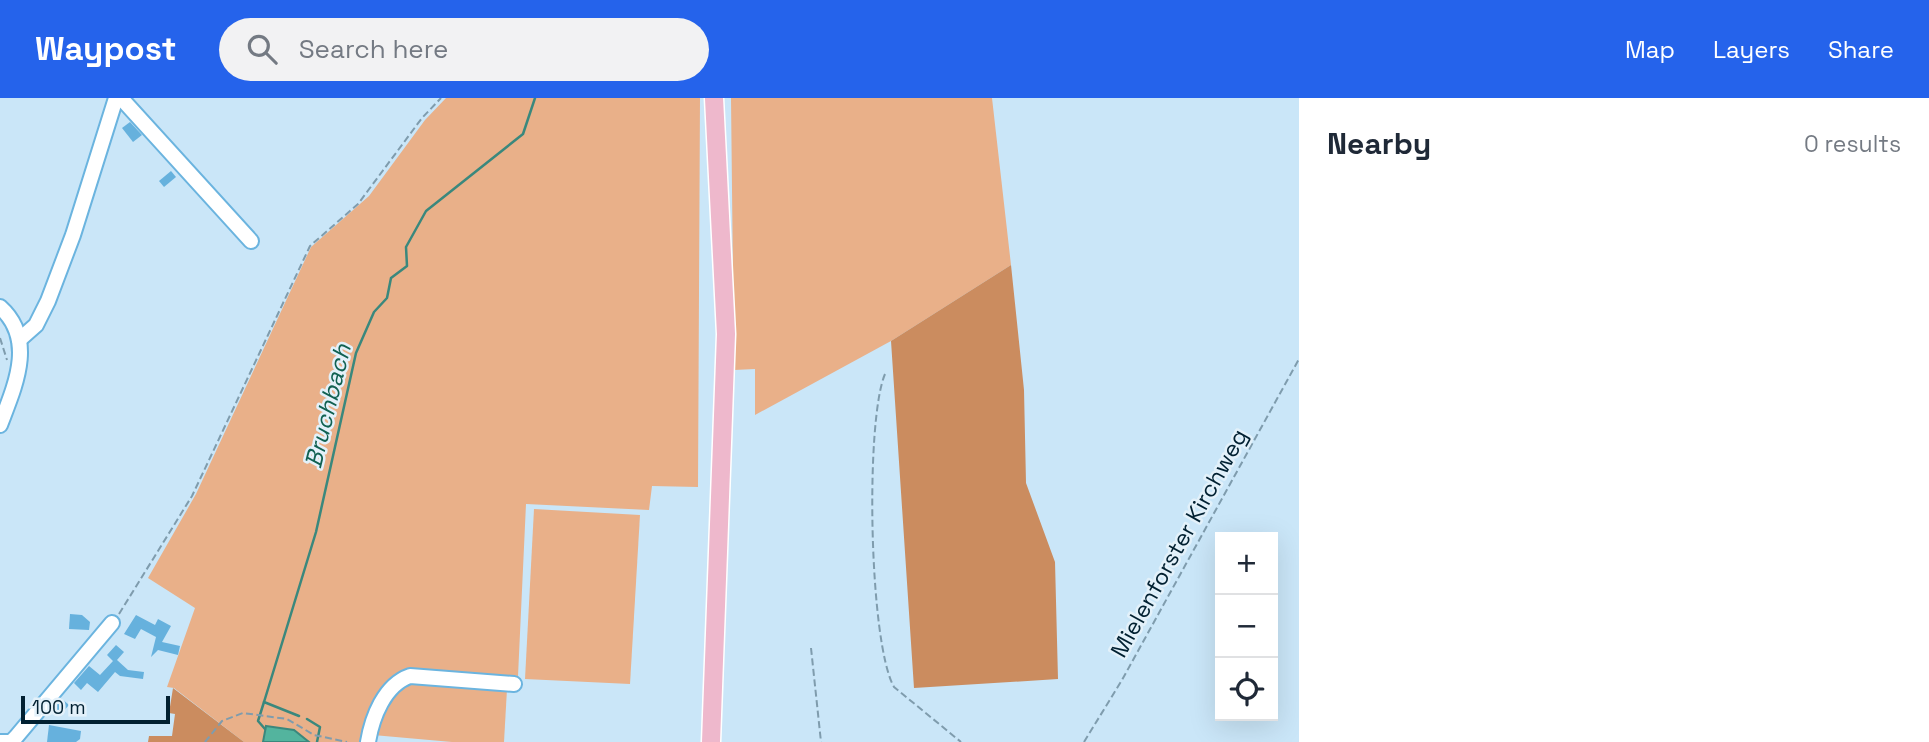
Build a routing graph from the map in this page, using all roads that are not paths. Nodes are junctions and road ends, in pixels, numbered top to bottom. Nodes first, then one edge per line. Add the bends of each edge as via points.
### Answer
1 (118, 98) edge
2 (714, 98) edge
3 (251, 241) dead end
4 (0, 307) edge
5 (19, 340) junction
6 (0, 425) edge
7 (112, 623) road end
8 (514, 684) dead end
9 (0, 742) edge
10 (368, 742) edge
11 (710, 742) edge

1 - 3 street
1 - 5 street via 48,301 36,325
2 - 11 main road via 726,334
4 - 5 street
5 - 6 street via 19,371
7 - 9 street via 16,737
8 - 10 street via 403,679 377,711

